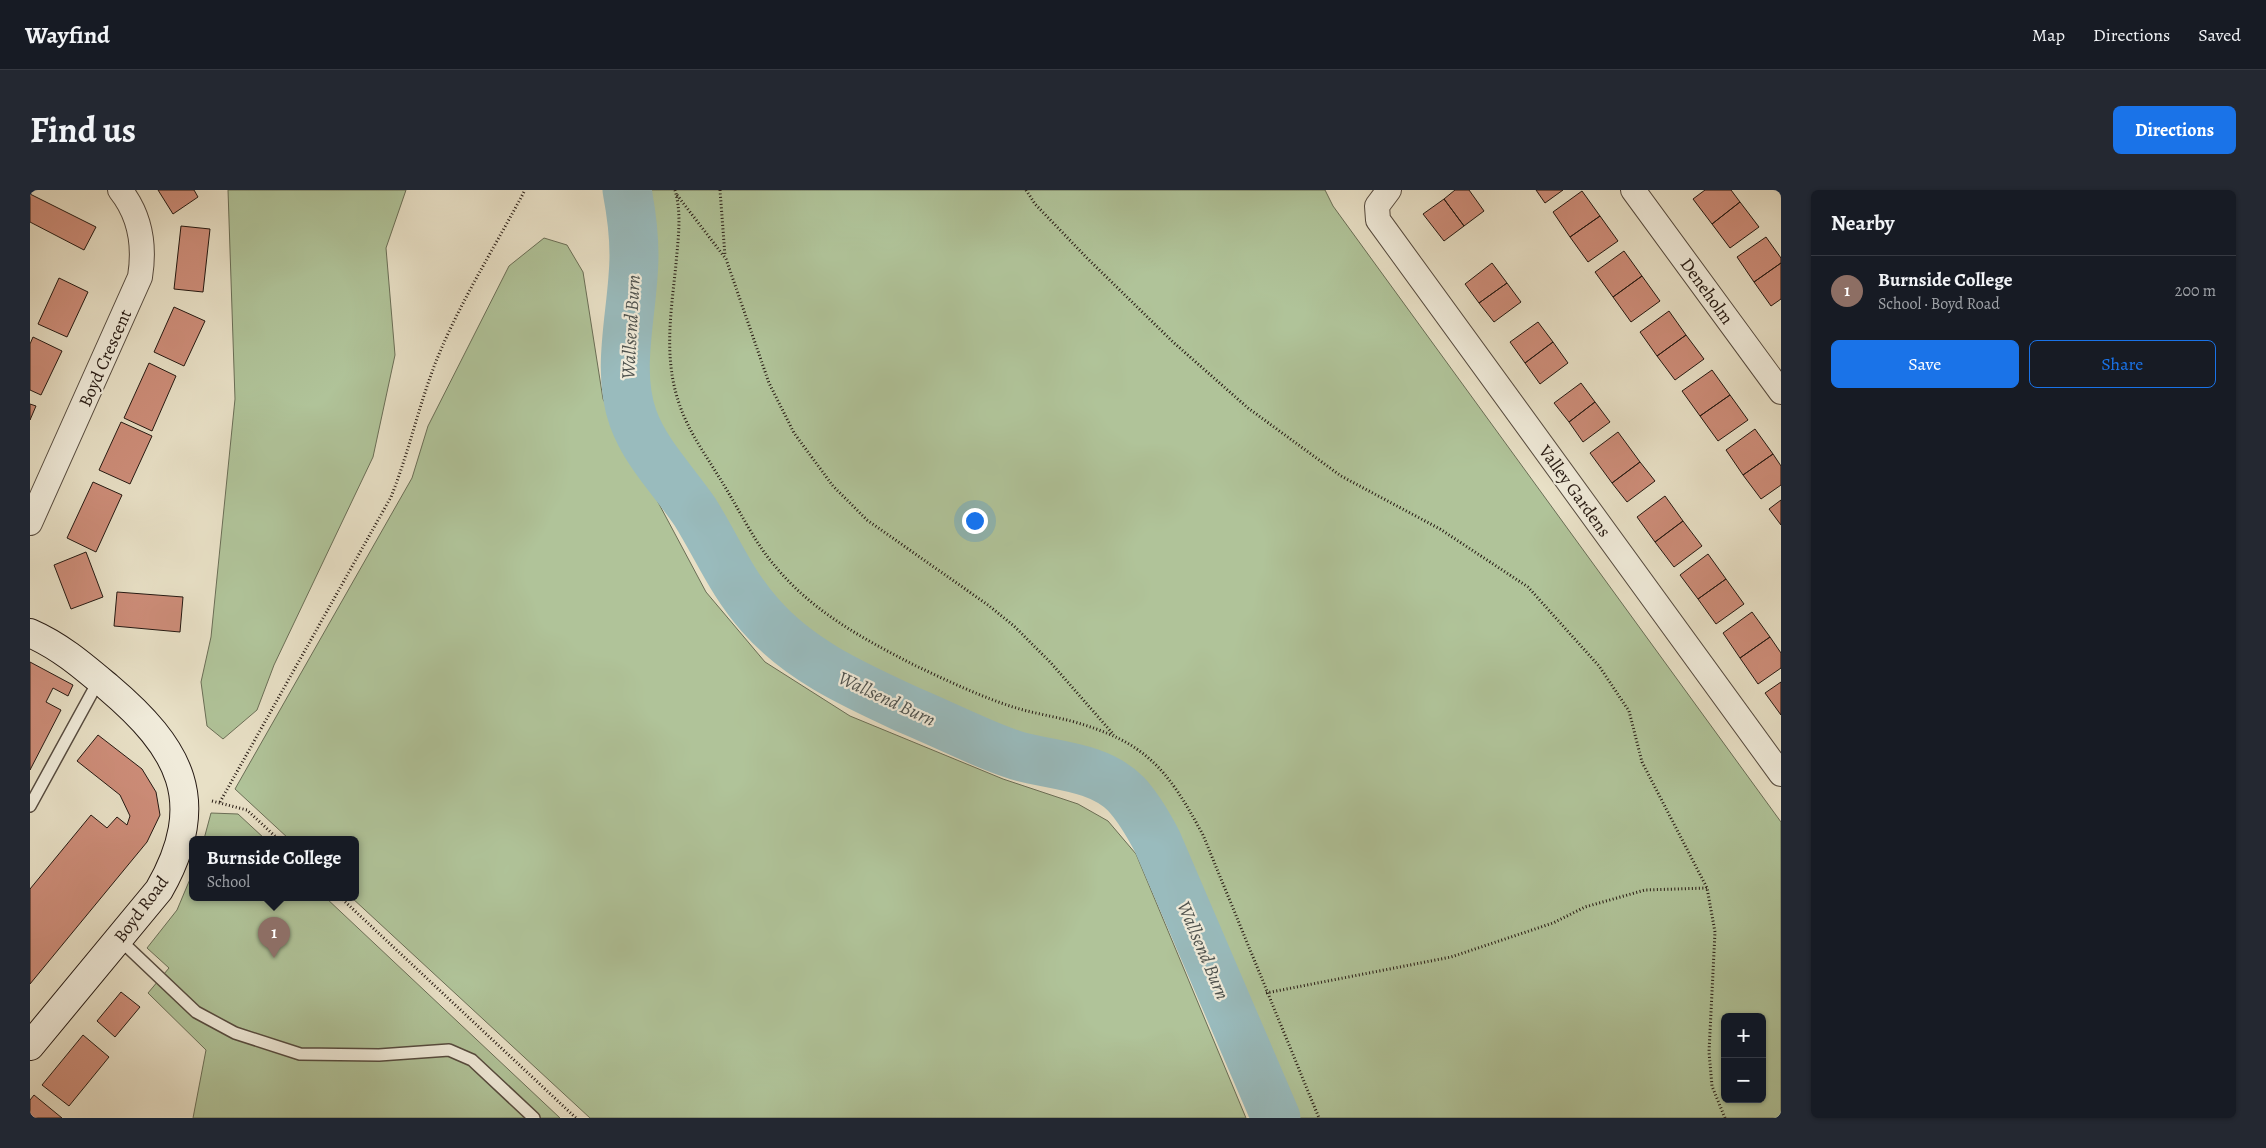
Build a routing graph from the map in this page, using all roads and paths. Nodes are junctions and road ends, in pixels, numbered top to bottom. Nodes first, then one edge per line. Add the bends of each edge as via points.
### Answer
1 (120, 190) edge
2 (525, 190) edge
3 (720, 190) edge
4 (1026, 190) edge
5 (1633, 190) edge
6 (676, 192) edge
7 (1383, 198) edge
8 (726, 259) junction
9 (1781, 392) edge
10 (30, 523) edge
11 (30, 633) edge
12 (99, 680) junction
13 (1115, 735) junction
14 (1781, 774) edge
15 (185, 796) junction
16 (220, 802) junction
17 (30, 806) edge
18 (275, 836) edge
19 (1707, 888) junction
20 (344, 901) edge
21 (119, 939) junction
22 (1266, 993) junction
23 (30, 1046) edge
24 (534, 1118) edge
25 (576, 1118) edge
26 (1319, 1118) edge
27 (1725, 1118) edge

1 - 10 street, Boyd Crescent via 140,230 143,260 140,277
2 - 16 path via 438,357 391,497
3 - 8 path
4 - 19 path via 1035,204 1087,258 1248,408 1341,476 1440,529 1528,587 1599,666 1629,711 1642,762
5 - 9 street, Deneholm
6 - 8 path
6 - 13 path via 680,218 668,334 672,380 695,438 774,565 803,596 836,622 880,648 945,680 1013,707
7 - 14 street, Valley Gardens via 1378,220
8 - 13 path via 769,383 794,433 833,486 867,520 1014,626
11 - 12 street, Boyd Road via 60,648
12 - 15 street, Boyd Road via 148,723 160,738 179,775
12 - 17 lane
13 - 22 path via 1150,759 1187,805 1203,835
15 - 16 path
15 - 21 street, Boyd Road via 183,832 171,869 159,890
16 - 18 path via 247,810
19 - 22 path via 1645,890 1586,907 1553,923 1451,957
19 - 27 path via 1715,932 1708,1052 1712,1086
20 - 25 path
21 - 23 street, Boyd Road
21 - 24 lane via 196,1012 235,1033 300,1054 449,1050 472,1060
22 - 26 path

